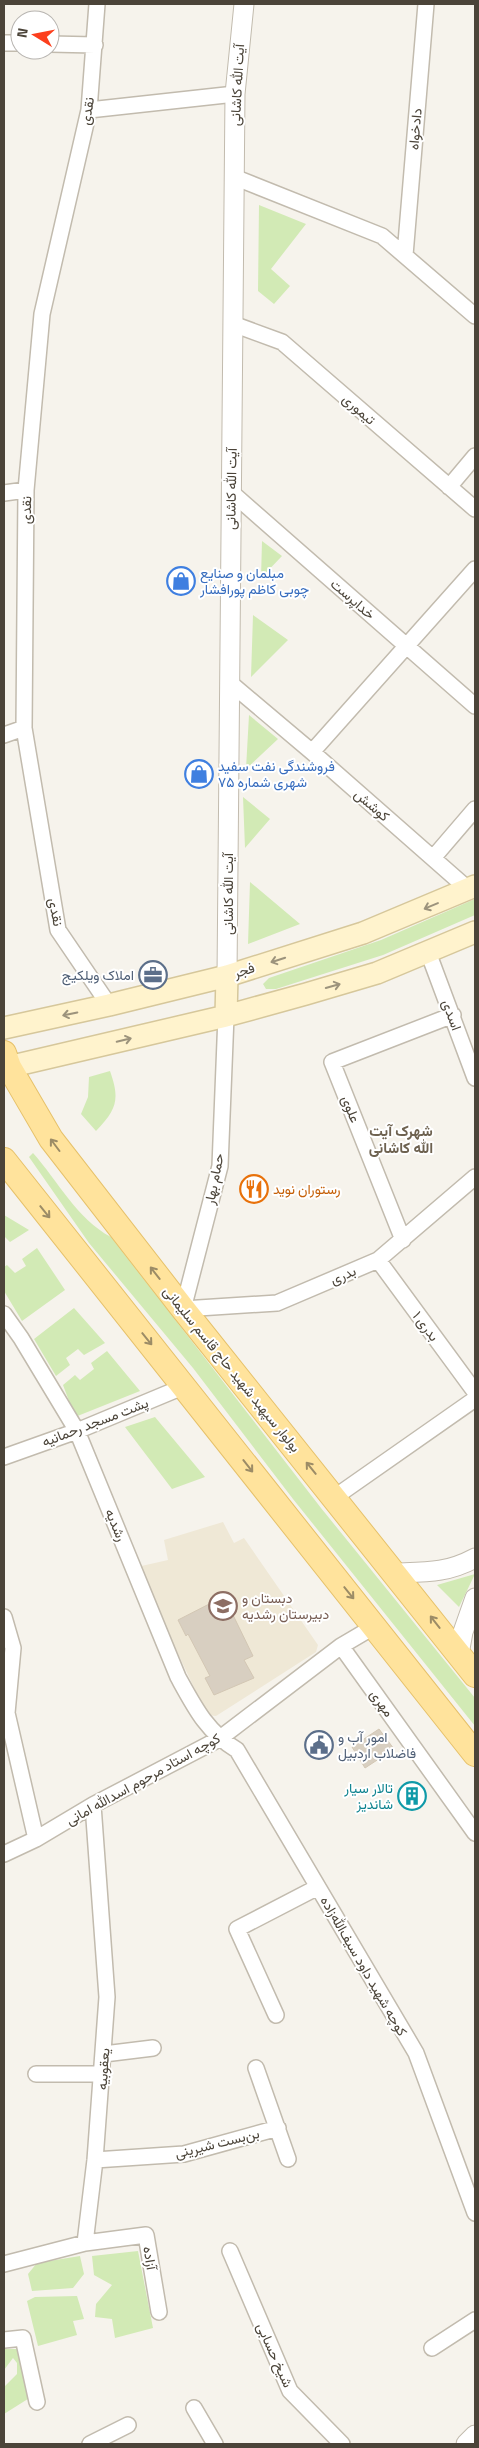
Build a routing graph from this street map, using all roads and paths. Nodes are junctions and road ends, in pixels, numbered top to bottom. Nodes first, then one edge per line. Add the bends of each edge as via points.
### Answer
1 (97, 4) edge
2 (244, 4) edge
3 (426, 4) edge
4 (60, 44) edge
5 (95, 45) junction
6 (235, 94) junction
7 (89, 110) junction
8 (234, 177) junction
9 (405, 255) junction
10 (475, 316) edge
11 (233, 324) junction
12 (475, 456) edge
13 (449, 487) junction
14 (26, 490) junction
15 (231, 492) junction
16 (4, 493) edge
17 (475, 509) edge
18 (475, 570) edge
19 (406, 645) junction
20 (229, 682) junction
21 (475, 706) edge
22 (24, 728) junction
23 (4, 736) edge
24 (312, 752) junction
25 (475, 809) edge
26 (433, 858) junction
27 (472, 888) edge
28 (475, 932) edge
29 (428, 952) junction
30 (227, 976) junction
31 (108, 1005) junction
32 (453, 1015) junction
33 (226, 1016) junction
34 (4, 1028) edge
35 (5, 1063) edge
36 (475, 1078) edge
37 (4, 1160) edge
38 (475, 1179) edge
39 (12, 1180) edge
40 (403, 1240) junction
41 (378, 1260) junction
42 (183, 1309) junction
43 (4, 1314) edge
44 (185, 1386) junction
45 (475, 1392) edge
46 (475, 1399) edge
47 (78, 1431) junction
48 (4, 1457) edge
49 (335, 1497) junction
50 (475, 1558) edge
51 (396, 1573) junction
52 (475, 1598) edge
53 (4, 1617) edge
54 (375, 1626) junction
55 (341, 1646) junction
56 (459, 1654) junction
57 (475, 1675) edge
58 (219, 1739) junction
59 (475, 1754) edge
60 (94, 1808) junction
61 (475, 1833) edge
62 (36, 1839) junction
63 (4, 1854) edge
64 (318, 1887) junction
65 (276, 2015) dead end
66 (153, 2048) dead end
67 (104, 2054) junction
68 (256, 2068) dead end
69 (36, 2074) dead end
70 (103, 2074) junction
71 (278, 2128) junction
72 (288, 2159) dead end
73 (95, 2160) junction
74 (475, 2213) edge
75 (85, 2243) junction
76 (230, 2251) dead end
77 (4, 2264) edge
78 (158, 2312) dead end
79 (475, 2320) edge
80 (4, 2340) edge
81 (432, 2348) dead end
82 (36, 2402) dead end
83 (194, 2408) dead end
84 (128, 2425) dead end
85 (475, 2435) edge
86 (90, 2444) edge
87 (215, 2444) edge
88 (342, 2444) edge
89 (466, 2444) edge

1 - 5 street, نقدی
2 - 6 street, آیت الله کاشانی
3 - 9 street, دادخواه
4 - 5 street
5 - 7 street, نقدی
6 - 7 street
6 - 8 street, آیت الله کاشانی
7 - 14 street, نقدی via 42,314
8 - 9 street via 382,236
8 - 11 street, آیت الله کاشانی
9 - 10 street
11 - 13 street, تیموری via 282,342
11 - 15 street, آیت الله کاشانی
12 - 13 street
13 - 17 street, تیموری
14 - 16 street
14 - 22 street, نقدی
15 - 19 street, خداپرست
15 - 20 street, آیت الله کاشانی
18 - 19 street
19 - 21 street, خداپرست
19 - 24 street
20 - 24 street, کوشش
20 - 30 street, آیت الله کاشانی
22 - 23 street
22 - 31 street, نقدی via 58,930
24 - 26 street, کوشش
25 - 26 street
26 - 27 street, کوشش
27 -> 30 main road, فجر via 363,934
28 - 29 main road
29 - 32 street, اسدی
33 -> 29 main road via 377,973
30 - 31 main road, فجر
30 - 33 main road
31 -> 34 main road, فجر
32 - 36 street, اسدی
32 - 40 street, علوی via 332,1062
35 -> 33 main road
33 - 42 street, حمام بهار via 220,1166
42 -> 35 main road, بولوار سپهبد شهید حاج قاسم سلیمانی via 51,1139
37 - 39 main road
38 - 40 street, بدری
39 -> 44 main road
40 - 41 street, بدری
41 - 42 street, بدری via 277,1303
41 - 45 street, بدری ۱
49 -> 42 main road, بولوار سپهبد شهید حاج قاسم سلیمانی
43 - 47 street, رشدیه
44 - 47 street, پشت مسجد رحمانیه
44 -> 54 main road
46 - 49 street
47 - 48 street, پشت مسجد رحمانیه
47 - 58 street, رشدیه via 178,1678 197,1712
49 - 51 main road, بولوار سپهبد شهید حاج قاسم سلیمانی
50 - 51 street via 456,1568
56 -> 51 main road, بولوار سپهبد شهید حاج قاسم سلیمانی
52 - 56 street
53 - 62 street via 13,1648 7,1713
54 - 55 street, کوچه استاد مرحوم اسدالله امانی
54 - 59 main road
55 - 58 street, کوچه استاد مرحوم اسدالله امانی
55 - 61 street, مهری
56 - 57 main road, بولوار سپهبد شهید حاج قاسم سلیمانی
58 - 60 street, کوچه استاد مرحوم اسدالله امانی
58 - 64 street, کوچه شهید داود سیف‌الله‌زاده via 237,1750
60 - 62 street, کوچه استاد مرحوم اسدالله امانی
60 - 67 street, یعقوبیه via 107,1997
62 - 63 street, کوچه استاد مرحوم اسدالله امانی
64 - 65 street via 237,1929
64 - 74 street, کوچه شهید داود سیف‌الله‌زاده via 416,2054
66 - 67 street
67 - 70 street, یعقوبیه
68 - 71 street, بن‌بست شیرینی
69 - 70 street
70 - 73 street, یعقوبیه
71 - 72 street, بن‌بست شیرینی
71 - 73 street, بن‌بست شیرینی via 184,2154
73 - 75 street, یعقوبیه
75 - 77 street
75 - 78 street, آزاده via 146,2235
76 - 88 street, شیخ حسابی via 290,2391
79 - 81 street
80 - 82 street via 23,2338
83 - 87 street
84 - 86 street
85 - 89 street

